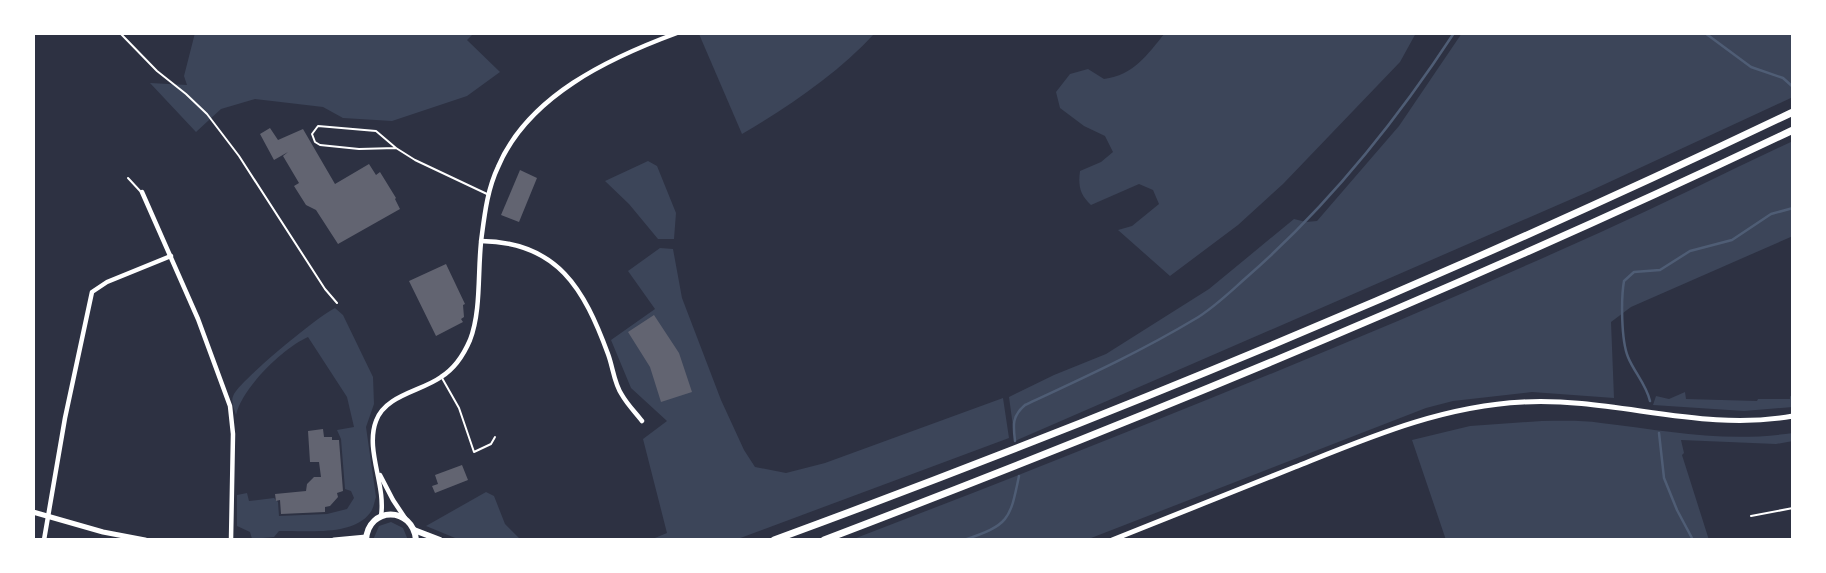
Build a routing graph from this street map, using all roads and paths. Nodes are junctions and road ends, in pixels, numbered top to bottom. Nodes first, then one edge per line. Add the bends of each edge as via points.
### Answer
1 (120, 33) edge
2 (677, 33) edge
3 (1793, 112) edge
4 (1793, 130) edge
5 (396, 148) junction
6 (128, 178) dead end
7 (142, 192) joint
8 (488, 195) junction
9 (481, 242) junction
10 (171, 256) junction
11 (337, 303) dead end
12 (441, 377) junction
13 (1793, 416) edge
14 (642, 421) dead end
15 (495, 437) dead end
16 (378, 471) junction
17 (1793, 508) edge
18 (33, 512) edge
19 (48, 516) junction
20 (381, 516) junction
21 (1751, 516) dead end
22 (405, 518) junction
23 (414, 530) junction
24 (366, 538) edge
25 (44, 540) edge
26 (145, 540) edge
27 (231, 540) edge
28 (334, 540) edge
29 (415, 540) edge
30 (440, 540) edge
31 (774, 540) edge
32 (824, 540) edge
33 (1112, 540) edge

1 - 11 path via 206,114
2 - 8 street via 596,68 558,94 506,152
3 - 31 highway via 1573,215 1290,338
4 - 32 highway via 1250,372
5 - 5 lane via 376,131 318,126 312,134 320,145
5 - 8 lane
6 - 7 lane
7 - 10 street
8 - 9 street
9 - 12 street via 471,338
9 - 14 street via 509,244 536,253 575,285 597,321 620,393
10 - 19 street via 92,292
10 - 27 street via 230,406
12 - 15 lane via 459,408 474,452
12 - 16 street via 396,400 378,416 374,431
13 - 33 street via 1709,420 1543,402 1471,407 1406,423
16 - 20 street
16 - 22 street
17 - 21 lane
18 - 19 street
19 - 25 street
19 - 26 street
20 - 22 main road
20 - 24 main road via 369,526
22 - 23 main road
23 - 29 main road
23 - 30 main road
24 - 28 street

